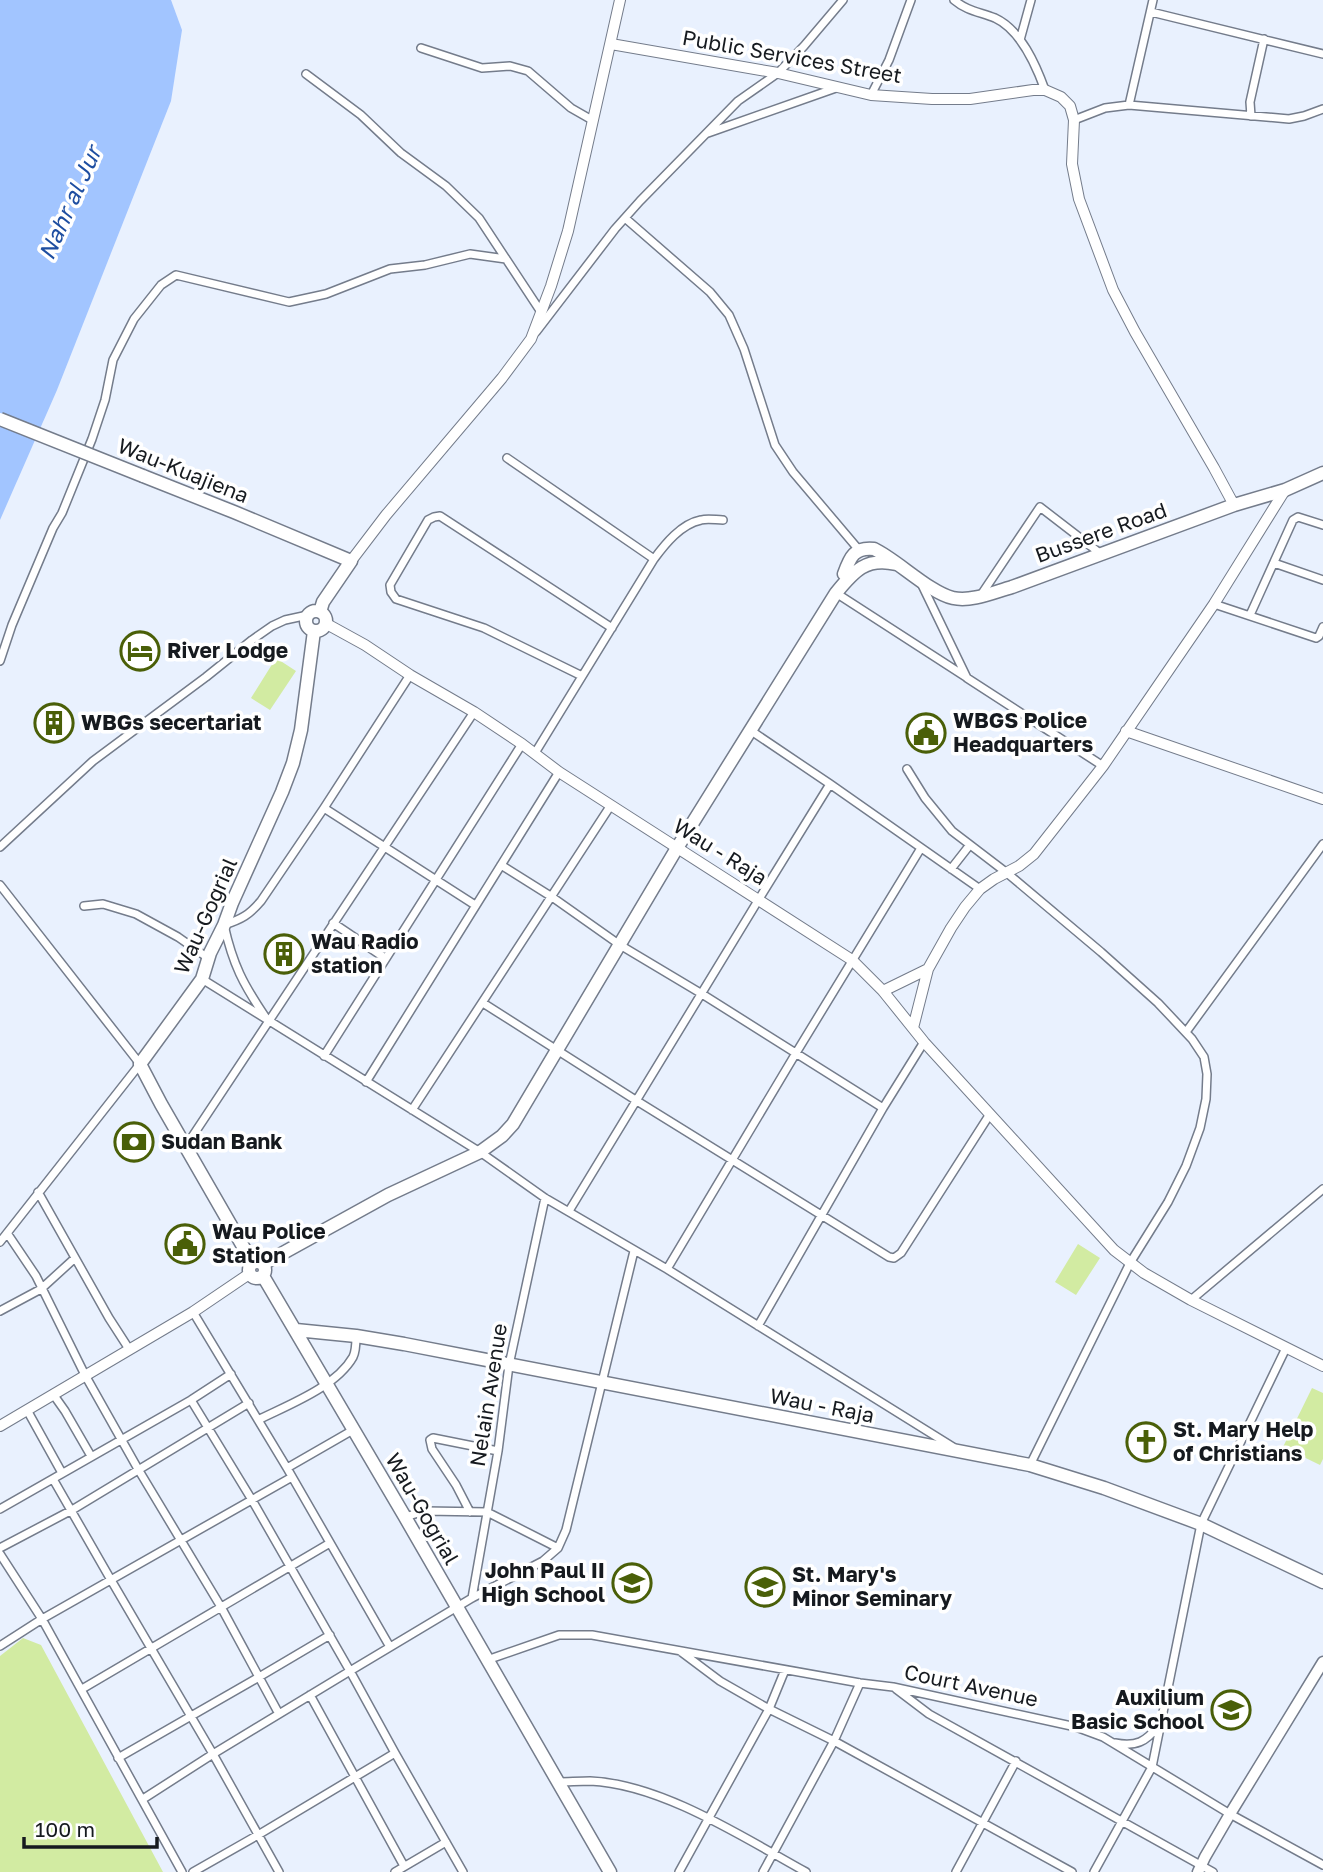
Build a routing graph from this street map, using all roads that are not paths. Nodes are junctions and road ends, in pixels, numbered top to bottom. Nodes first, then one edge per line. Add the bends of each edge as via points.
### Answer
1 (620, 0) edge
2 (843, 0) edge
3 (911, 0) edge
4 (954, 0) edge
5 (1031, 0) edge
6 (1153, 0) edge
7 (1151, 12) junction
8 (1264, 39) junction
9 (1020, 40) junction
10 (611, 44) junction
11 (421, 48) dead end
12 (1323, 54) edge
13 (778, 73) junction
14 (306, 74) dead end
15 (837, 87) junction
16 (1045, 90) junction
17 (871, 95) junction
18 (1129, 105) junction
19 (1323, 109) edge
20 (1251, 116) junction
21 (592, 120) junction
22 (1074, 120) junction
23 (704, 134) junction
24 (625, 218) junction
25 (506, 259) junction
26 (541, 312) junction
27 (531, 339) junction
28 (0, 419) edge
29 (507, 458) dead end
30 (1323, 473) edge
31 (1285, 490) junction
32 (1234, 505) junction
33 (723, 520) dead end
34 (1323, 525) edge
35 (859, 550) junction
36 (1101, 554) junction
37 (654, 559) junction
38 (351, 561) junction
39 (1274, 563) junction
40 (897, 564) junction
41 (849, 576) junction
42 (918, 578) junction
43 (1323, 580) edge
44 (836, 593) junction
45 (981, 596) junction
46 (1214, 604) junction
47 (1250, 615) junction
48 (318, 617) junction
49 (1323, 627) edge
50 (611, 628) junction
51 (0, 661) edge
52 (410, 675) junction
53 (582, 676) junction
54 (967, 678) junction
55 (474, 712) junction
56 (750, 730) junction
57 (1126, 731) junction
58 (522, 744) junction
59 (535, 753) junction
60 (1103, 766) junction
61 (906, 769) dead end
62 (559, 772) junction
63 (830, 784) junction
64 (1323, 799) edge
65 (611, 805) junction
66 (324, 808) junction
67 (1323, 844) edge
68 (970, 846) junction
69 (0, 847) edge
70 (384, 847) junction
71 (677, 848) junction
72 (921, 848) junction
73 (500, 865) junction
74 (951, 869) junction
75 (1007, 873) junction
76 (436, 879) junction
77 (0, 885) edge
78 (980, 889) junction
79 (552, 897) junction
80 (759, 899) junction
81 (475, 905) junction
82 (84, 906) dead end
83 (333, 923) junction
84 (224, 925) junction
85 (620, 944) junction
86 (208, 958) junction
87 (385, 958) junction
88 (852, 960) junction
89 (928, 970) junction
90 (202, 979) junction
91 (883, 991) junction
92 (702, 994) junction
93 (483, 1003) junction
94 (269, 1022) junction
95 (913, 1028) junction
96 (1186, 1032) junction
97 (924, 1042) junction
98 (556, 1049) junction
99 (796, 1053) junction
100 (324, 1056) junction
101 (140, 1064) junction
102 (366, 1082) junction
103 (637, 1101) junction
104 (883, 1108) junction
105 (412, 1110) junction
106 (990, 1114) junction
107 (186, 1146) junction
108 (480, 1153) junction
109 (733, 1161) junction
110 (1323, 1189) edge
111 (38, 1192) junction
112 (545, 1198) junction
113 (569, 1211) junction
114 (822, 1214) junction
115 (6, 1233) junction
116 (0, 1242) edge
117 (634, 1251) junction
118 (75, 1258) junction
119 (1130, 1264) junction
120 (257, 1269) junction
121 (667, 1269) junction
122 (41, 1289) junction
123 (1192, 1300) junction
124 (0, 1311) edge
125 (193, 1312) junction
126 (758, 1326) junction
127 (296, 1330) junction
128 (356, 1336) junction
129 (1286, 1348) junction
130 (129, 1349) junction
131 (509, 1365) junction
132 (1323, 1366) edge
133 (231, 1374) junction
134 (85, 1375) junction
135 (327, 1384) junction
136 (603, 1384) junction
137 (53, 1394) junction
138 (191, 1400) junction
139 (248, 1403) junction
140 (27, 1410) junction
141 (258, 1420) junction
142 (0, 1426) edge
143 (208, 1427) junction
144 (353, 1430) junction
145 (121, 1439) junction
146 (498, 1451) junction
147 (959, 1451) junction
148 (91, 1456) junction
149 (1030, 1465) junction
150 (287, 1468) junction
151 (138, 1469) junction
152 (62, 1473) junction
153 (292, 1477) junction
154 (53, 1479) junction
155 (252, 1500) junction
156 (0, 1509) edge
157 (72, 1510) junction
158 (470, 1512) junction
159 (487, 1512) junction
160 (405, 1517) junction
161 (1201, 1524) junction
162 (181, 1540) junction
163 (330, 1544) junction
164 (0, 1548) edge
165 (558, 1548) junction
166 (0, 1554) edge
167 (290, 1568) junction
168 (110, 1580) junction
169 (1323, 1582) edge
170 (472, 1598) junction
171 (221, 1607) junction
172 (457, 1608) junction
173 (42, 1619) junction
174 (330, 1635) junction
175 (0, 1646) edge
176 (390, 1647) junction
177 (151, 1648) junction
178 (678, 1650) junction
179 (486, 1661) junction
180 (1323, 1662) edge
181 (785, 1670) junction
182 (350, 1671) junction
183 (259, 1677) junction
184 (860, 1683) junction
185 (893, 1687) junction
186 (82, 1689) junction
187 (310, 1695) junction
188 (769, 1709) junction
189 (279, 1714) junction
190 (191, 1715) junction
191 (1161, 1722) junction
192 (1103, 1737) junction
193 (834, 1741) junction
194 (394, 1753) junction
195 (212, 1754) junction
196 (118, 1758) junction
197 (1016, 1761) junction
198 (1152, 1767) junction
199 (354, 1777) junction
200 (558, 1783) junction
201 (143, 1799) junction
202 (1230, 1814) junction
203 (710, 1819) junction
204 (1123, 1821) junction
205 (983, 1823) junction
206 (258, 1835) junction
207 (446, 1842) junction
208 (773, 1854) junction
209 (404, 1866) junction
210 (1323, 1866) edge
211 (1200, 1869) edge
212 (182, 1872) edge
213 (193, 1872) edge
214 (279, 1872) edge
215 (395, 1872) edge
216 (463, 1872) edge
217 (610, 1872) edge
218 (679, 1872) edge
219 (763, 1872) edge
220 (806, 1872) edge
221 (956, 1872) edge
222 (1072, 1872) edge
223 (1094, 1872) edge
224 (1213, 1872) edge
225 (1320, 1872) edge

1 - 10 street
2 - 13 street
3 - 17 street
4 - 9 street via 1004,23
5 - 9 street
6 - 7 street
7 - 8 street
7 - 18 street
8 - 12 street
8 - 20 street
9 - 16 street
10 - 13 street, Public Services Street
10 - 21 street
11 - 21 street via 482,68 510,66 527,71
13 - 15 street, Public Services Street
13 - 23 street via 737,101
14 - 25 street via 446,186 480,218
15 - 17 street, Public Services Street
15 - 23 street
16 - 17 street, Public Services Street via 970,99
16 - 22 street via 1070,106
18 - 20 street
18 - 22 street
19 - 20 street via 1289,119
21 - 26 street via 568,231
22 - 32 street via 1072,164 1079,199 1113,290
23 - 24 street
24 - 27 street
24 - 35 street via 710,292 729,315 775,445
25 - 26 street
25 - 51 street via 470,254 390,269 326,294 289,302 176,275 160,285 134,319 113,360 92,439
26 - 27 street
27 - 38 street
28 - 38 main road, Wau-Kuajiena, bridge
29 - 37 street
30 - 31 main road, Bussere Road
31 - 32 main road, Bussere Road
31 - 46 street
32 - 36 main road, Bussere Road
33 - 37 street via 687,525
34 - 39 street via 1295,518
35 - 40 main road, Bussere Road via 874,549
35 - 41 main road via 849,559 844,574
36 - 45 main road, Bussere Road
36 - 45 street via 1040,507
37 - 50 street
38 - 48 main road
39 - 43 street
39 - 47 street
40 - 41 main road via 876,562
40 - 42 main road, Bussere Road
41 - 44 main road
42 - 45 main road, Bussere Road via 951,597
42 - 54 street
44 - 54 street
44 - 56 main road
46 - 47 street
46 - 57 street
47 - 49 street via 1316,638
48 - 52 street, Wau - Raja
48 - 69 street via 272,625 93,761
48 - 84 main road, Wau-Gogrial via 307,625 314,631 293,763
50 - 53 street
50 - 53 street via 440,516 428,520 390,585 396,599 484,628
52 - 55 street, Wau - Raja
52 - 66 street
53 - 59 street
54 - 60 street
55 - 58 street, Wau - Raja
55 - 70 street
56 - 63 street
56 - 71 main road
57 - 60 street
57 - 64 street
58 - 59 street, Wau - Raja
58 - 76 street
59 - 62 street, Wau - Raja
60 - 75 street via 1034,854
61 - 68 street via 940,818
62 - 65 street, Wau - Raja
62 - 73 street
63 - 72 street
63 - 80 street
65 - 71 street, Wau - Raja
65 - 79 street
66 - 70 street
66 - 84 street via 261,901 241,919
67 - 96 street
68 - 74 street
68 - 75 street
70 - 76 street
70 - 83 street
71 - 80 street, Wau - Raja
71 - 85 main road
72 - 74 street
72 - 88 street
73 - 79 street
73 - 81 street
74 - 78 street
75 - 78 street
75 - 96 street
76 - 81 street
76 - 87 street
77 - 101 street
78 - 89 street
79 - 85 street
79 - 93 street
80 - 88 street, Wau - Raja
80 - 92 street
81 - 102 street
82 - 86 street via 103,904 136,914
83 - 87 street
83 - 94 street
84 - 86 main road, Wau-Gogrial
84 - 94 street via 240,978
85 - 92 street
85 - 98 main road
86 - 90 main road, Wau-Gogrial
87 - 100 street
88 - 91 street, Wau - Raja
88 - 99 street
89 - 91 street
89 - 95 street
90 - 94 street
90 - 101 main road, Wau-Gogrial
91 - 95 street, Wau - Raja
92 - 99 street
92 - 103 street
93 - 98 street
93 - 105 street
94 - 100 street
94 - 107 street
95 - 97 street, Wau - Raja
96 - 119 street via 1204,1057 1207,1074 1200,1128 1168,1202
97 - 104 street
97 - 106 street, Wau - Raja
98 - 103 street
98 - 108 main road via 513,1124
99 - 104 street
99 - 109 street
100 - 102 street
101 - 107 main road, Wau-Gogrial
101 - 111 street
102 - 105 street
103 - 109 street
103 - 113 street
104 - 114 street
105 - 108 street
106 - 114 street via 897,1256 889,1257
106 - 119 street, Wau - Raja
107 - 120 main road, Wau-Gogrial
108 - 112 street
108 - 120 main road via 388,1195
109 - 114 street
109 - 121 street
110 - 123 street
111 - 115 street
111 - 118 street
112 - 113 street
112 - 131 street, Nelain Avenue
113 - 117 street
114 - 126 street
115 - 116 street
115 - 122 street
117 - 121 street
117 - 136 street
118 - 122 street
118 - 130 street
119 - 123 street, Wau - Raja
119 - 149 street
120 - 125 street
120 - 127 main road, Wau-Gogrial
121 - 126 street
122 - 124 street
122 - 134 street
123 - 129 street, Wau - Raja
125 - 130 street
125 - 133 street
126 - 147 street
127 - 128 main road, Wau - Raja
127 - 135 main road, Wau-Gogrial
128 - 131 main road, Wau - Raja
128 - 135 street via 355,1355
129 - 132 street, Wau - Raja
129 - 161 street
130 - 134 street
131 - 136 main road, Wau - Raja
131 - 146 street, Nelain Avenue
133 - 138 street
133 - 139 street
134 - 137 street
134 - 145 street
135 - 141 street
135 - 144 main road, Wau-Gogrial
136 - 147 main road, Wau - Raja
136 - 165 street
137 - 140 street
137 - 148 street
138 - 143 street
138 - 145 street
139 - 141 street
139 - 143 street
140 - 142 street
140 - 152 street
141 - 150 street
143 - 151 street
143 - 155 street
144 - 150 street
144 - 160 main road, Wau-Gogrial
145 - 148 street
145 - 151 street
146 - 158 street via 430,1440
146 - 159 street, Nelain Avenue
147 - 149 main road, Wau - Raja
148 - 152 street
149 - 161 main road, Wau - Raja
150 - 153 street
151 - 157 street
151 - 162 street
152 - 154 street
153 - 155 street
153 - 163 street
154 - 156 street
154 - 157 street
155 - 162 street
155 - 167 street
157 - 164 street
157 - 168 street
158 - 159 street
158 - 160 street via 425,1511
159 - 165 street
159 - 170 street, Nelain Avenue
160 - 172 main road, Wau-Gogrial
161 - 169 main road, Wau - Raja
161 - 191 street
162 - 168 street
162 - 171 street
163 - 167 street
163 - 176 street
165 - 170 street
166 - 173 street
167 - 171 street
167 - 174 street
168 - 173 street
168 - 177 street
170 - 172 street
171 - 177 street
171 - 183 street
172 - 176 street
172 - 179 main road, Wau-Gogrial
173 - 175 street
173 - 186 street
174 - 182 street
174 - 183 street
176 - 182 street
177 - 186 street
177 - 190 street
178 - 179 street, Court Avenue via 559,1635
178 - 181 street, Court Avenue
178 - 188 street
179 - 200 main road, Wau-Gogrial
180 - 202 main road
181 - 184 street, Court Avenue
181 - 188 street
182 - 187 street
182 - 194 street
183 - 189 street
183 - 190 street
184 - 185 street, Court Avenue
184 - 193 street
185 - 192 street, Court Avenue
185 - 197 street via 929,1714
186 - 196 street
187 - 189 street
187 - 199 street
188 - 193 street
188 - 203 street
189 - 195 street
190 - 195 street
190 - 196 street
191 - 192 street via 1143,1742 1118,1744
191 - 198 street
192 - 198 street, Court Avenue
193 - 205 street
193 - 208 street
194 - 199 street
194 - 207 street
195 - 201 street
195 - 206 street
196 - 201 street
197 - 204 street
197 - 205 street
198 - 202 street, Court Avenue
198 - 204 street
199 - 206 street
199 - 209 street
200 - 203 street via 591,1781 631,1788
200 - 217 main road, Wau-Gogrial
201 - 212 street
202 - 210 street, Court Avenue
202 - 211 main road
203 - 208 street
203 - 218 street
204 - 211 street
204 - 223 street
205 - 221 street
205 - 222 street
206 - 213 street
206 - 214 street
207 - 209 street
207 - 216 street
208 - 219 street
208 - 220 street
209 - 215 street
210 - 225 street
211 - 224 street

